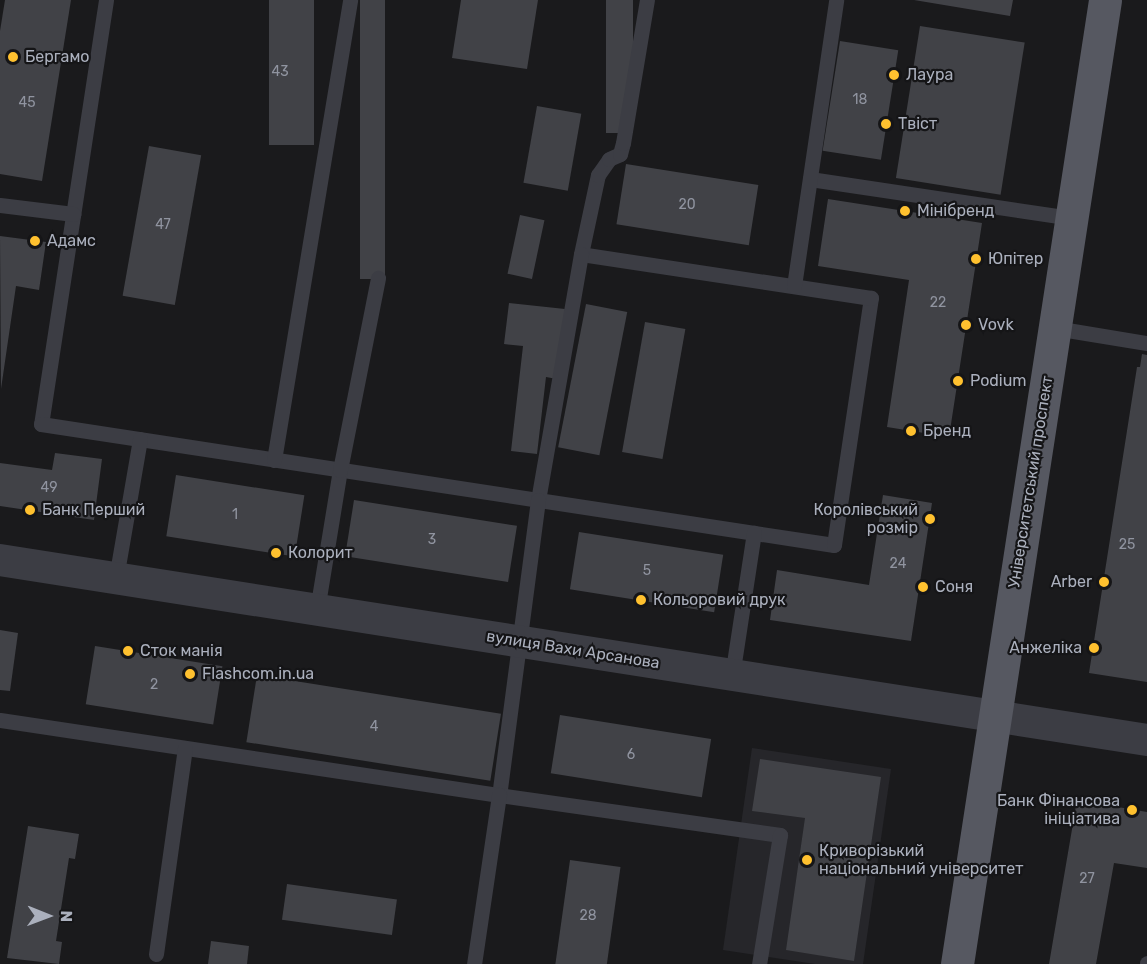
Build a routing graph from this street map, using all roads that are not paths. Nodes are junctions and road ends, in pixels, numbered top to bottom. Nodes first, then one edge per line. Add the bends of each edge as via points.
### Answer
1 (105, 0) edge
2 (350, 0) edge
3 (646, 0) edge
4 (836, 0) edge
5 (1106, 0) edge
6 (810, 179) junction
7 (0, 205) edge
8 (73, 214) junction
9 (1072, 218) junction
10 (581, 254) junction
11 (378, 278) dead end
12 (794, 286) junction
13 (1055, 328) junction
14 (1147, 343) edge
15 (140, 439) junction
16 (274, 460) junction
17 (340, 470) junction
18 (538, 500) junction
19 (754, 533) junction
20 (0, 560) edge
21 (116, 578) junction
22 (317, 610) junction
23 (521, 642) junction
24 (732, 676) junction
25 (995, 717) junction
26 (0, 720) edge
27 (1147, 740) edge
28 (185, 748) junction
29 (499, 795) junction
30 (156, 954) dead end
31 (474, 964) edge
32 (759, 964) edge
33 (957, 964) edge

1 - 8 lane
2 - 16 lane
3 - 10 lane via 623,143 620,154 609,159 598,175
4 - 6 lane
5 - 9 main road, Університетський проспект
6 - 9 lane
6 - 12 lane
7 - 8 lane
8 - 15 lane via 41,424
9 - 13 main road, Університетський проспект
10 - 12 lane
10 - 18 lane
11 - 17 lane
12 - 19 lane via 871,298 834,545
13 - 14 lane
13 - 25 main road, Університетський проспект
15 - 16 lane
15 - 21 lane
16 - 17 lane
17 - 18 lane
17 - 22 lane
18 - 19 lane
18 - 23 lane
19 - 24 lane
20 - 21 street, вулиця Вахи Арсанова
21 - 22 street, вулиця Вахи Арсанова
22 - 23 street, вулиця Вахи Арсанова
23 - 24 street, вулиця Вахи Арсанова
23 - 29 lane
24 - 25 street, вулиця Вахи Арсанова
25 - 27 street, вулиця Вахи Арсанова
25 - 33 main road, Університетський проспект
26 - 28 lane
28 - 29 lane
28 - 30 lane
29 - 31 lane
29 - 32 lane via 780,835

